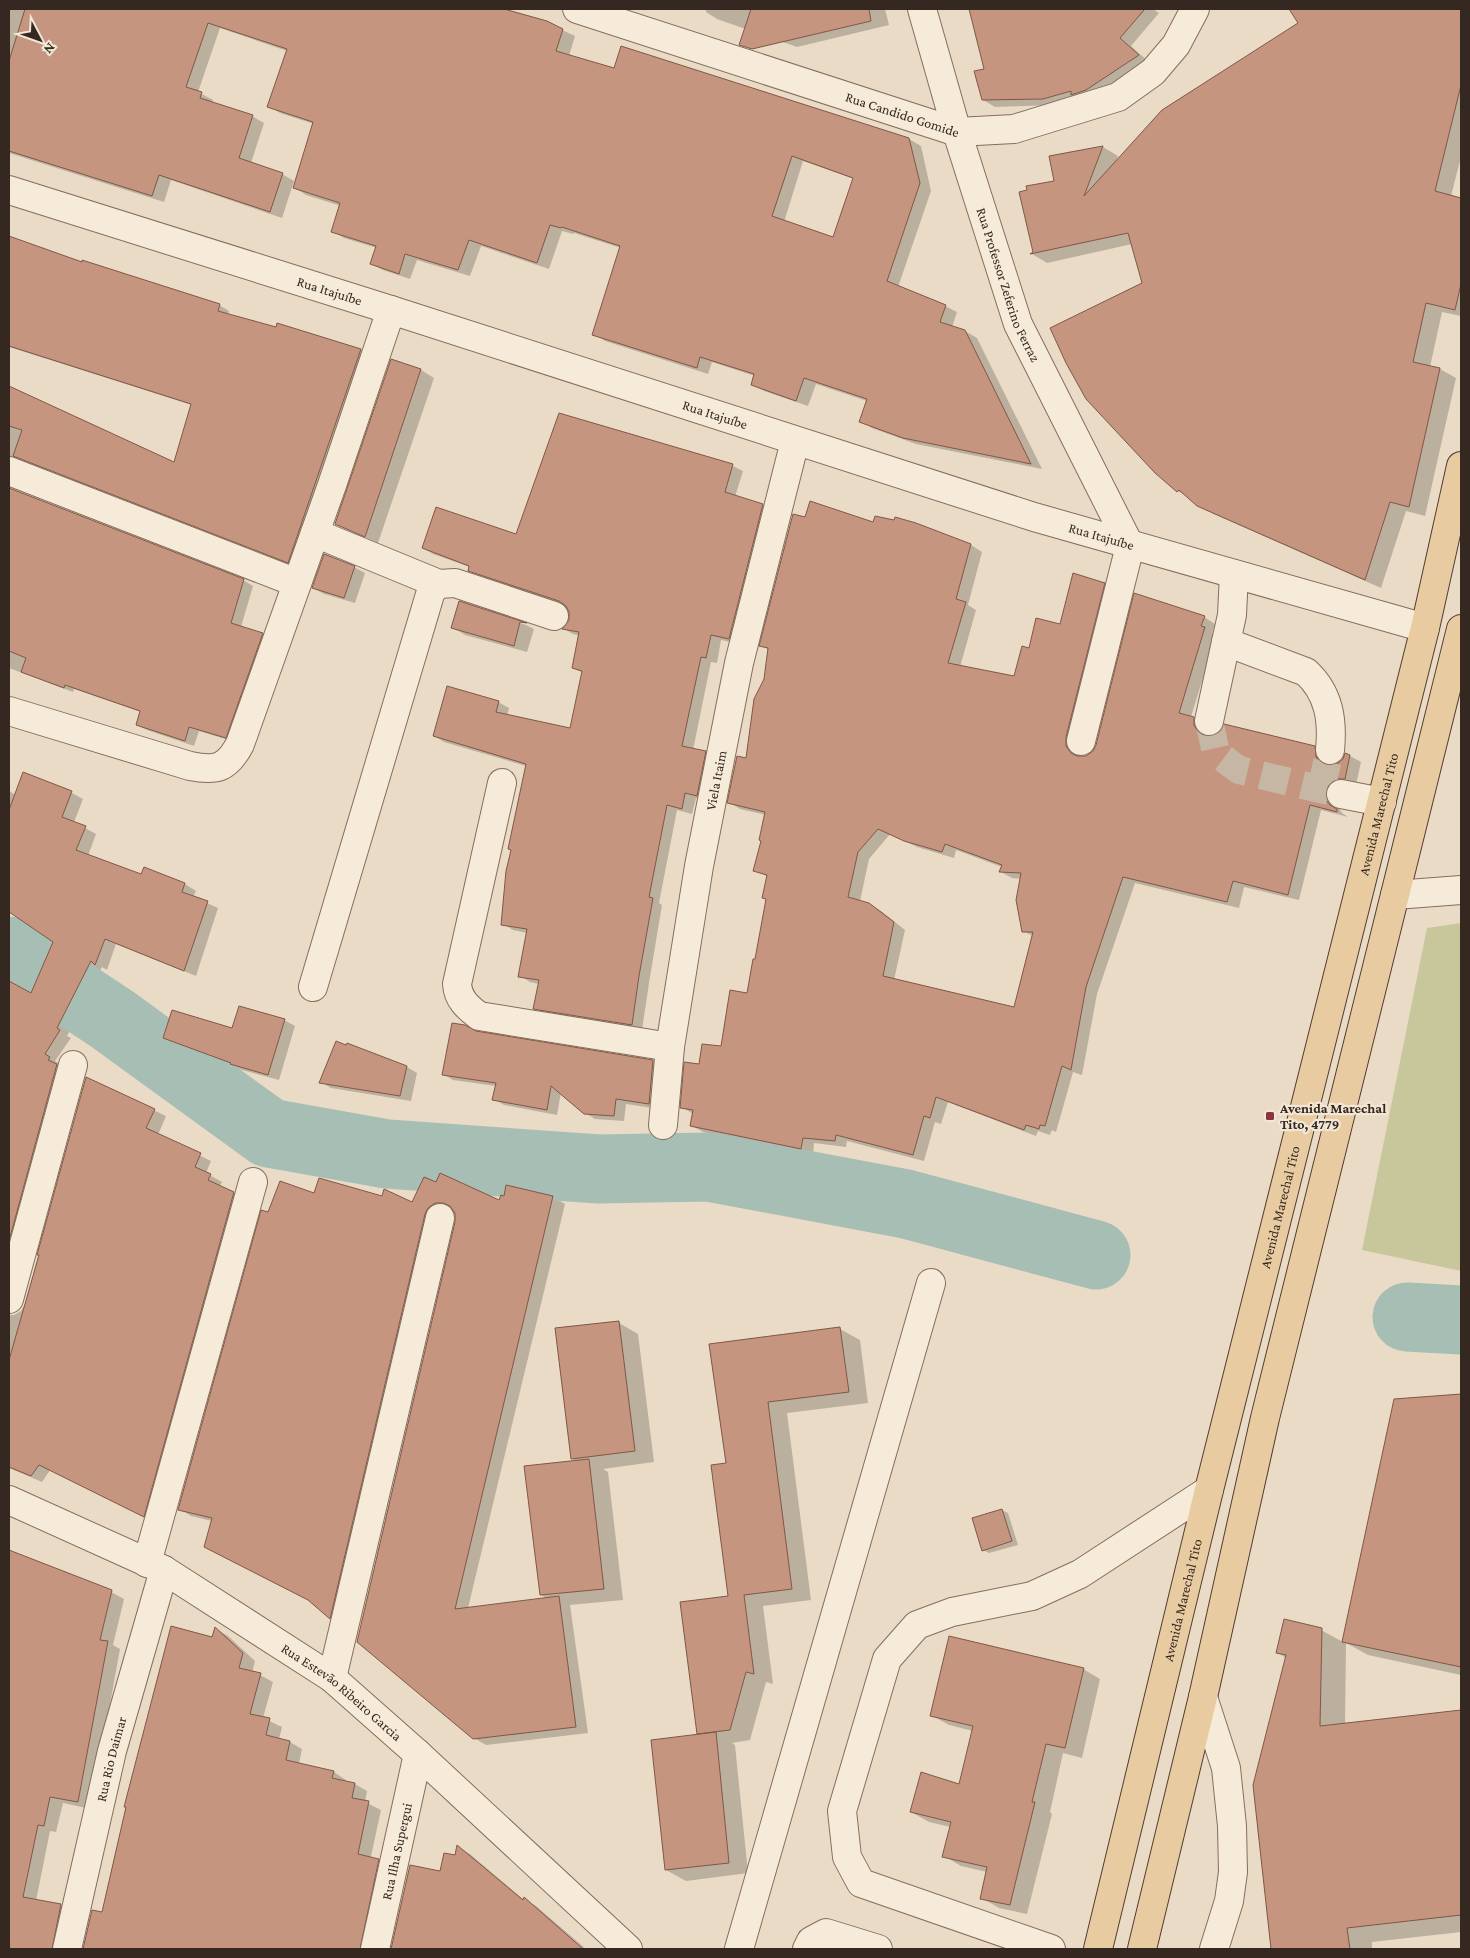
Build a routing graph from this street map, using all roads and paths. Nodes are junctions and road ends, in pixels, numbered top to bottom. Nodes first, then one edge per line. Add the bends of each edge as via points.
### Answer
1 (577, 9) edge
2 (922, 9) edge
3 (1195, 9) edge
4 (957, 132) junction
5 (9, 190) edge
6 (390, 310) junction
7 (795, 441) junction
8 (1461, 466) edge
9 (9, 472) edge
10 (315, 533) junction
11 (1130, 546) junction
12 (1234, 574) junction
13 (297, 583) junction
14 (439, 584) junction
15 (554, 616) dead end
16 (1425, 628) junction
17 (1461, 629) edge
18 (1226, 642) junction
19 (9, 711) edge
20 (1209, 721) tunnel mouth
21 (1080, 741) dead end
22 (1330, 750) tunnel mouth
23 (502, 784) dead end
24 (1341, 794) tunnel mouth
25 (1382, 802) junction
26 (1415, 814) junction
27 (1461, 890) edge
28 (1394, 895) junction
29 (312, 987) dead end
30 (670, 1047) junction
31 (73, 1065) dead end
32 (664, 1125) dead end
33 (253, 1182) dead end
34 (440, 1218) dead end
35 (932, 1284) dead end
36 (9, 1299) edge
37 (1210, 1490) junction
38 (9, 1500) edge
39 (155, 1567) junction
40 (332, 1678) junction
41 (1203, 1697) junction
42 (418, 1754) junction
43 (67, 1949) edge
44 (375, 1949) edge
45 (628, 1949) edge
46 (739, 1949) edge
47 (807, 1949) edge
48 (878, 1949) edge
49 (1051, 1949) edge
50 (1098, 1949) edge
51 (1142, 1949) edge
52 (1214, 1949) edge

1 - 4 street, Rua Candido Gomide
2 - 4 street, Rua Professor Zeferino Ferraz
3 - 4 street, Rua Candido Gomide via 1176,45 1153,72 1118,97 1014,129
4 - 11 street, Rua Professor Zeferino Ferraz via 1018,324
5 - 6 street, Rua Itajuíbe
6 - 7 street, Rua Itajuíbe
6 - 10 street
7 - 11 street, Rua Itajuíbe
7 - 30 street, Viela Itaim via 737,673 699,866
8 - 16 main road, Avenida Marechal Tito
9 - 13 street
10 - 13 street
10 - 14 street
11 - 12 street, Rua Itajuíbe
11 - 21 street
12 - 16 street, Rua Itajuíbe
12 - 18 street via 1232,615
13 - 19 street via 240,744 234,755 219,766 211,769 167,760
14 - 15 street via 455,583
14 - 29 street via 431,591 428,600
16 - 25 main road, Avenida Marechal Tito
16 - 26 main road via 1436,634 1441,642 1442,656 1408,795
17 - 26 main road
18 - 20 street
18 - 22 street via 1306,672 1317,682 1330,714
23 - 30 street via 457,984 462,1001 479,1016
24 - 25 street
25 - 37 main road, Avenida Marechal Tito
26 - 28 main road
27 - 28 street
28 - 41 main road via 1265,1418
30 - 32 street, Viela Itaim
31 - 36 street
33 - 39 street, Rua Rio Daimar
34 - 40 street
35 - 46 street
37 - 49 street via 1080,1574 1032,1596 952,1612 917,1625 887,1659 842,1811 847,1857 861,1883
37 - 50 main road, Avenida Marechal Tito
38 - 39 street, Rua Estevão Ribeiro Garcia
39 - 40 street, Rua Estevão Ribeiro Garcia
39 - 43 street, Rua Rio Daimar
40 - 42 street, Rua Estevão Ribeiro Garcia
41 - 51 main road
41 - 52 street via 1226,1768 1232,1826 1233,1872 1229,1901
42 - 44 street, Rua Ilha Supergui
42 - 45 street, Rua Estevão Ribeiro Garcia
47 - 48 street via 811,1942 826,1933

